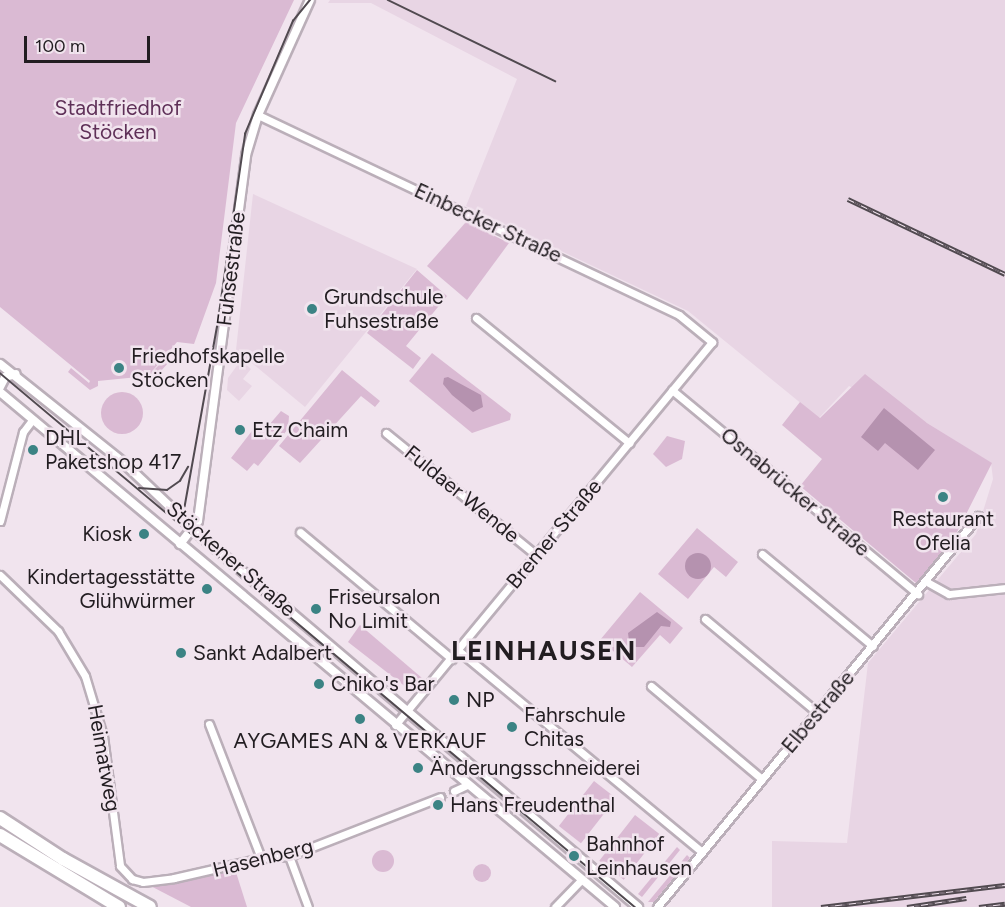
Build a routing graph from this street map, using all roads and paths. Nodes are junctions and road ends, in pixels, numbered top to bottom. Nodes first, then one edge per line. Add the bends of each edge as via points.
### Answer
1 (310, 0) edge
2 (258, 115) junction
3 (476, 318) dead end
4 (712, 342) joint
5 (0, 364) edge
6 (16, 374) junction
7 (0, 387) edge
8 (672, 390) junction
9 (0, 392) edge
10 (32, 420) junction
11 (386, 433) dead end
12 (629, 443) junction
13 (978, 516) dead end
14 (0, 521) edge
15 (193, 529) junction
16 (300, 532) dead end
17 (180, 544) junction
18 (762, 554) dead end
19 (536, 555) junction
20 (0, 575) edge
21 (927, 582) junction
22 (1005, 588) edge
23 (918, 594) junction
24 (705, 619) dead end
25 (873, 646) junction
26 (459, 651) junction
27 (452, 659) junction
28 (651, 686) dead end
29 (408, 710) junction
30 (818, 713) junction
31 (209, 724) dead end
32 (395, 725) junction
33 (762, 779) junction
34 (467, 785) junction
35 (454, 791) tunnel mouth
36 (440, 797) tunnel mouth
37 (0, 818) edge
38 (0, 835) edge
39 (702, 852) junction
40 (289, 856) junction
41 (261, 858) junction
42 (120, 866) joint
43 (580, 880) junction
44 (119, 907) edge
45 (150, 907) edge
46 (308, 907) edge
47 (555, 907) edge
48 (615, 907) edge
49 (638, 907) edge
50 (657, 907) edge

1 - 2 street, Fuhsestraße
2 - 4 street, Einbecker Straße via 679,315
2 - 15 street, Fuhsestraße via 246,155 210,443
3 - 12 street
4 - 8 street, Bremer Straße
5 - 6 street, Stöckener Straße
6 - 7 street via 4,377
6 - 15 street, Stöckener Straße via 124,464
8 - 12 street, Bremer Straße
8 - 23 street, Osnabrücker Straße
9 - 10 street, Stöckener Straße
10 - 14 street via 23,432
10 - 17 street, Stöckener Straße
11 - 19 street, Fuldaer Wende
12 - 19 street, Bremer Straße
13 - 21 street, Elbestraße
15 - 17 street, Fuhsestraße
15 - 29 street, Stöckener Straße
16 - 27 street
17 - 32 street, Stöckener Straße
18 - 25 street
19 - 26 street, Bremer Straße
20 - 42 street, Heimatweg via 58,631 85,676 101,726
21 - 22 street via 949,594
21 - 23 street, Elbestraße
23 - 25 street, Elbestraße
24 - 30 street
25 - 30 street, Elbestraße
26 - 27 street, Bremer Straße
26 - 39 street
27 - 29 street, Bremer Straße
28 - 33 street
29 - 32 street, Bremer Straße
29 - 49 street, Stöckener Straße
30 - 33 street, Elbestraße
31 - 41 street
32 - 34 street, Stöckener Straße
33 - 39 street, Elbestraße
34 - 35 street
34 - 43 street, Stöckener Straße
36 - 40 street, Hasenberg
37 - 45 highway via 63,859
38 - 44 highway
39 - 50 street, Elbestraße
40 - 41 street, Hasenberg
40 - 46 street
41 - 42 street, Hasenberg via 205,873 143,882 132,879
43 - 47 street
43 - 48 street, Stöckener Straße

